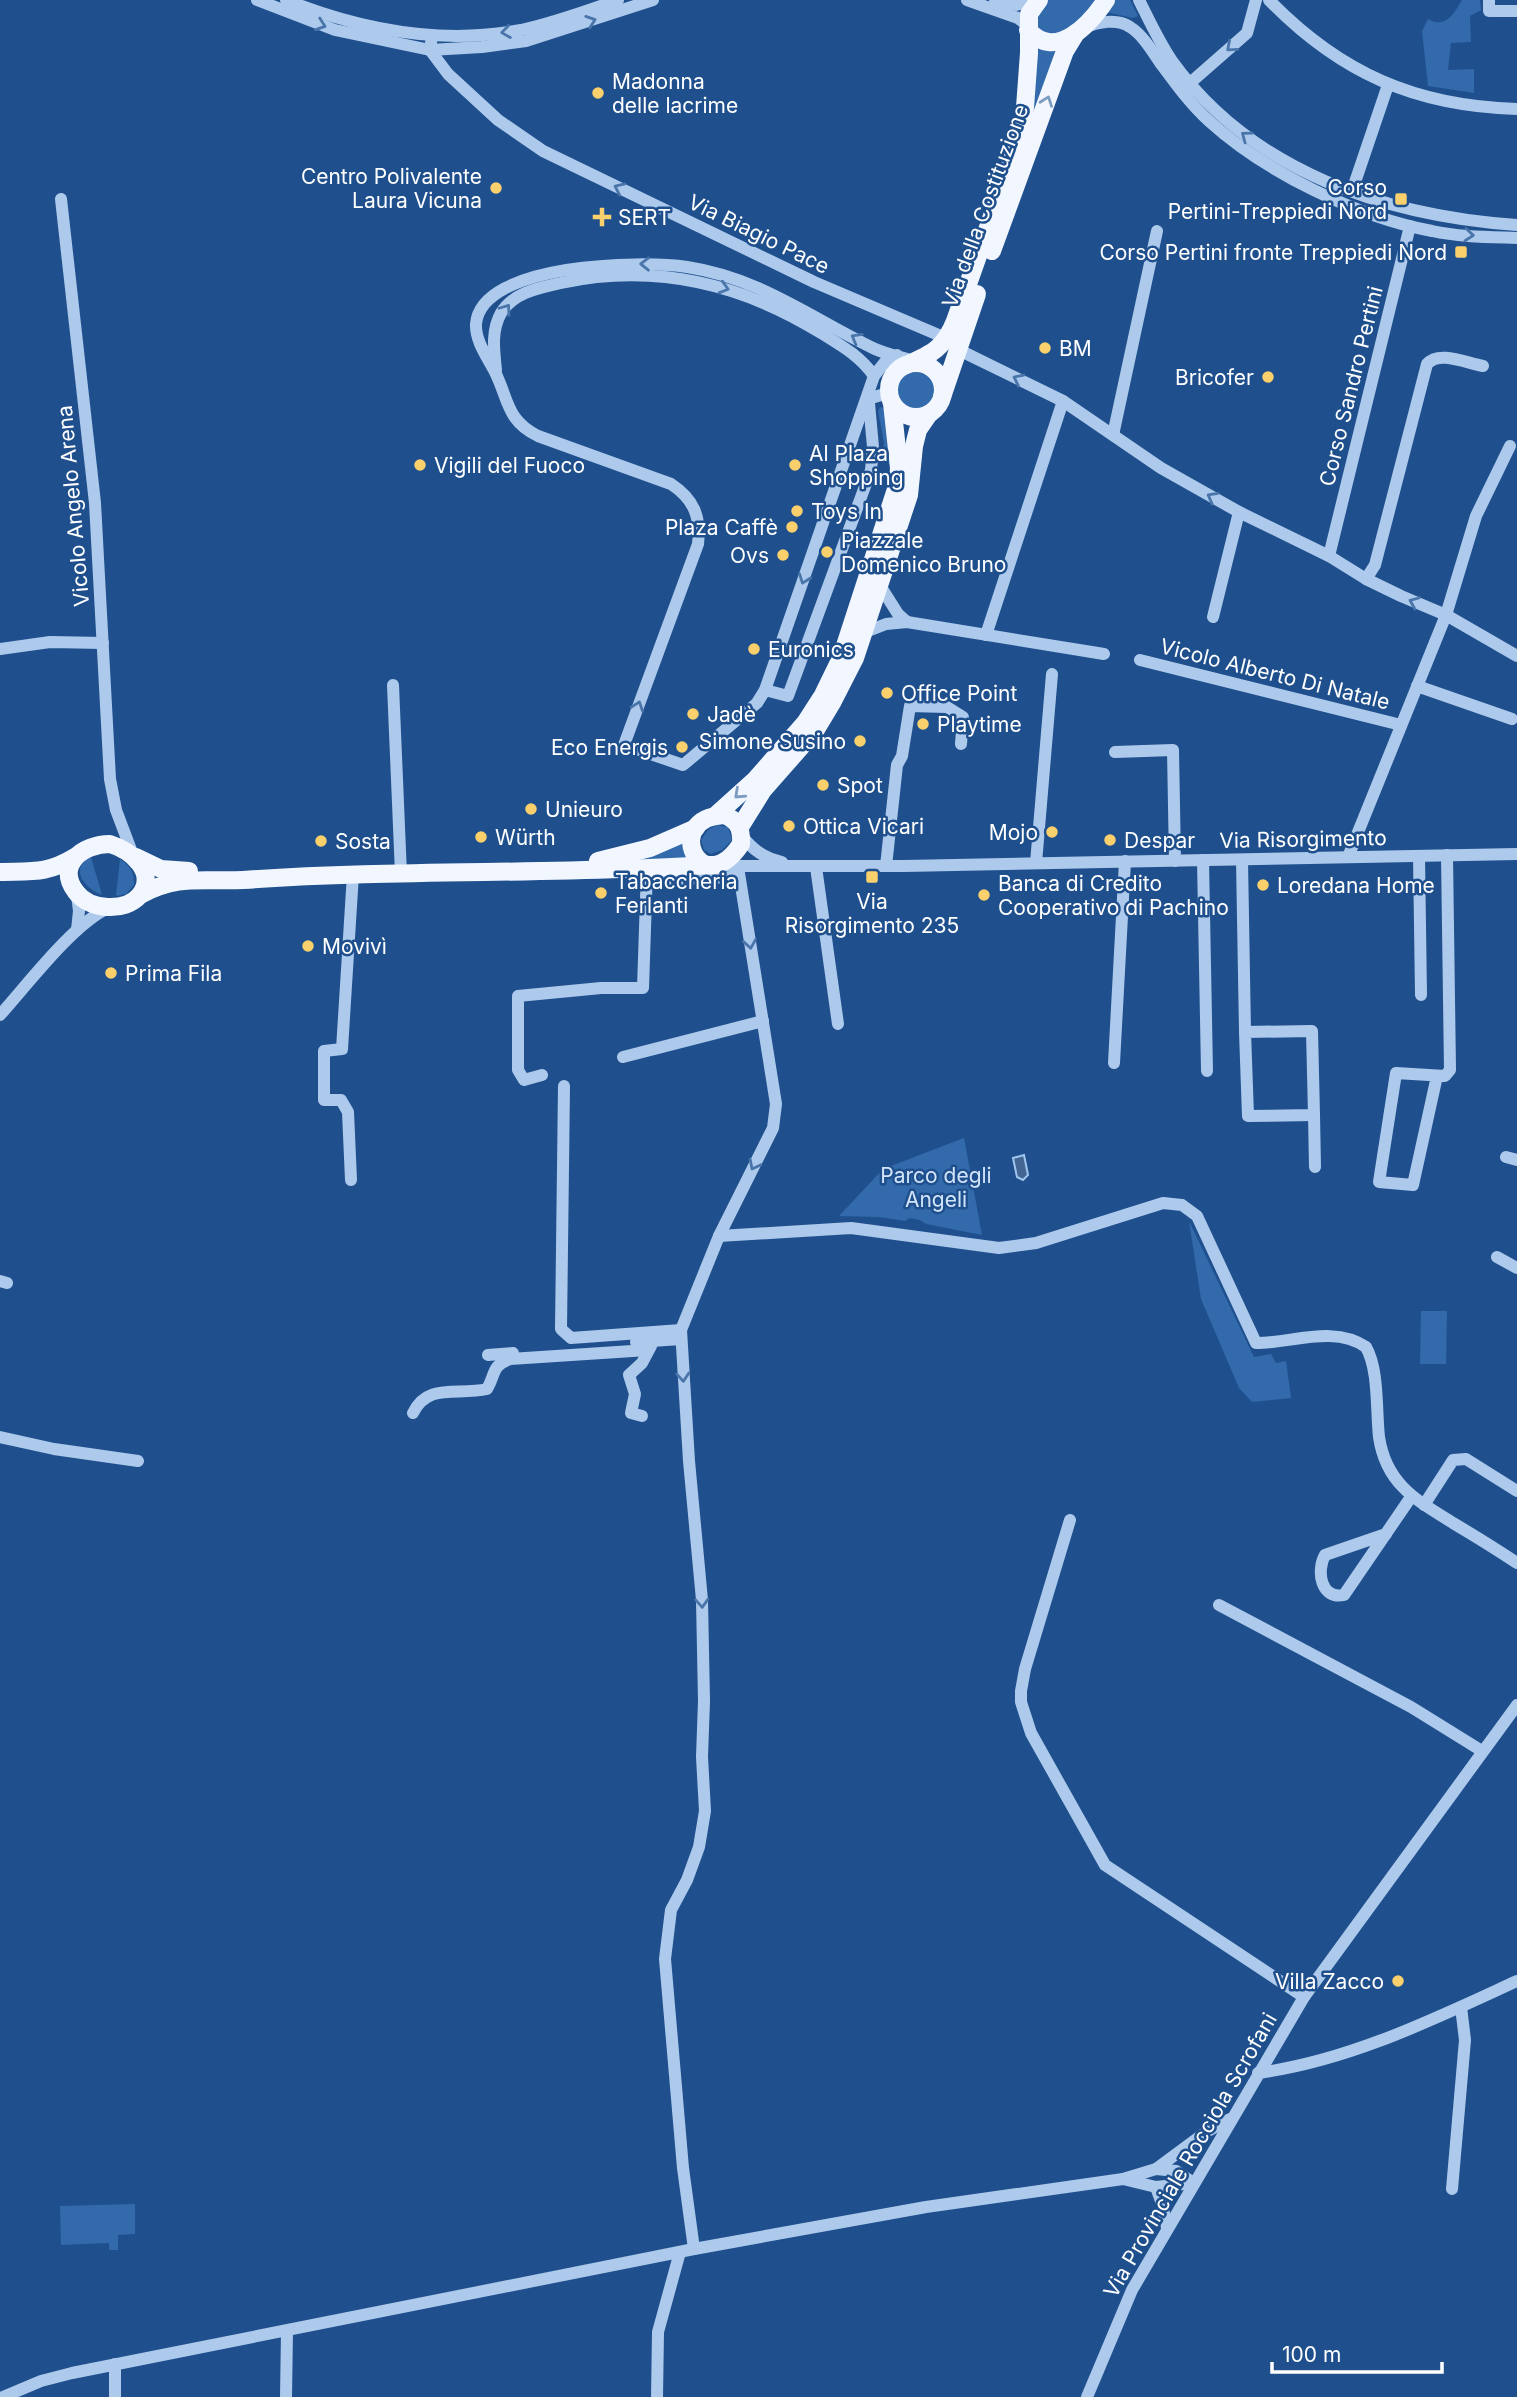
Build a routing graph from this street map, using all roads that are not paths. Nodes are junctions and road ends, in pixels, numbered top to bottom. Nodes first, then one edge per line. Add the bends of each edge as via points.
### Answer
1 (257, 0) edge
2 (286, 0) edge
3 (618, 0) edge
4 (653, 0) edge
5 (967, 0) edge
6 (995, 0) edge
7 (1038, 0) edge
8 (1106, 0) edge
9 (1139, 0) edge
10 (1256, 0) edge
11 (1269, 0) edge
12 (1489, 0) edge
13 (1517, 11) edge
14 (1149, 20) junction
15 (1129, 26) junction
16 (1028, 28) junction
17 (1080, 31) junction
18 (432, 36) junction
19 (430, 50) junction
20 (1190, 83) junction
21 (1388, 85) junction
22 (1517, 108) edge
23 (1352, 191) junction
24 (61, 199) dead end
25 (1517, 225) edge
26 (1410, 226) junction
27 (1157, 231) dead end
28 (1517, 238) edge
29 (953, 345) junction
30 (909, 361) junction
31 (1483, 366) dead end
32 (496, 374) junction
33 (874, 379) junction
34 (942, 397) junction
35 (887, 398) junction
36 (868, 399) junction
37 (1063, 401) junction
38 (929, 414) junction
39 (1113, 435) junction
40 (1510, 446) dead end
41 (1239, 512) junction
42 (1329, 556) junction
43 (1366, 579) junction
44 (879, 584) junction
45 (795, 603) junction
46 (819, 612) junction
47 (1446, 615) junction
48 (1213, 617) dead end
49 (907, 622) junction
50 (863, 633) junction
51 (986, 635) junction
52 (103, 643) junction
53 (0, 649) edge
54 (1104, 654) dead end
55 (1517, 656) edge
56 (1140, 660) dead end
57 (1052, 674) dead end
58 (393, 685) dead end
59 (1417, 686) junction
60 (765, 690) junction
61 (1512, 719) dead end
62 (1401, 725) junction
63 (961, 744) dead end
64 (1115, 752) dead end
65 (116, 810) junction
66 (715, 816) junction
67 (696, 828) junction
68 (741, 832) junction
69 (97, 845) junction
70 (1517, 854) edge
71 (1447, 855) junction
72 (135, 856) junction
73 (1419, 856) junction
74 (75, 857) junction
75 (1348, 857) junction
76 (1203, 860) junction
77 (1242, 860) junction
78 (1125, 861) junction
79 (1175, 861) junction
80 (1036, 863) junction
81 (714, 864) junction
82 (796, 866) junction
83 (886, 866) junction
84 (816, 867) junction
85 (536, 870) junction
86 (0, 872) edge
87 (739, 872) junction
88 (353, 874) junction
89 (401, 874) junction
90 (647, 874) junction
91 (283, 876) junction
92 (0, 883) edge
93 (76, 893) junction
94 (140, 895) junction
95 (109, 907) junction
96 (77, 930) junction
97 (1421, 995) dead end
98 (0, 1015) edge
99 (763, 1021) junction
100 (838, 1024) dead end
101 (1245, 1032) junction
102 (623, 1057) dead end
103 (1114, 1063) dead end
104 (1207, 1071) dead end
105 (542, 1075) dead end
106 (1437, 1076) junction
107 (564, 1086) dead end
108 (1314, 1115) junction
109 (1315, 1167) dead end
110 (351, 1180) dead end
111 (719, 1236) junction
112 (1497, 1257) dead end
113 (1517, 1268) edge
114 (681, 1334) junction
115 (652, 1345) junction
116 (488, 1355) dead end
117 (412, 1413) dead end
118 (642, 1416) dead end
119 (0, 1437) edge
120 (138, 1461) dead end
121 (1517, 1491) edge
122 (1411, 1497) junction
123 (1424, 1505) junction
124 (1070, 1520) dead end
125 (1386, 1534) junction
126 (1517, 1563) edge
127 (1219, 1605) dead end
128 (1517, 1705) edge
129 (1482, 1751) junction
130 (1517, 1980) edge
131 (1304, 1997) junction
132 (1461, 2007) junction
133 (1258, 2073) junction
134 (1230, 2119) junction
135 (1156, 2169) junction
136 (1123, 2179) junction
137 (1194, 2183) junction
138 (1156, 2188) junction
139 (1452, 2189) dead end
140 (1167, 2228) junction
141 (694, 2249) junction
142 (680, 2252) junction
143 (287, 2331) junction
144 (115, 2364) junction
145 (3, 2397) edge
146 (115, 2397) edge
147 (286, 2397) edge
148 (657, 2397) edge
149 (1087, 2397) edge

1 -> 19 street via 335,30
2 - 18 street via 385,30
3 -> 18 street via 523,29
19 -> 4 street via 526,41
5 - 16 street via 1018,19
6 - 7 street via 1016,5
7 - 16 main road via 1029,14
8 - 17 main road, Via della Costituzione
9 - 14 street
10 -> 20 street via 1247,33
11 - 21 street via 1343,62
12 - 13 street via 1489,11
14 - 15 street
14 - 20 street
15 - 17 street via 1102,22
15 - 26 street via 1206,119 1251,155 1326,196
16 - 17 main road via 1034,36 1050,42
16 - 29 main road, Via della Costituzione via 1021,134
29 -> 17 main road, Via della Costituzione via 1065,51
18 - 19 street
29 -> 19 street, Via Biagio Pace via 543,151 498,120 448,74
23 -> 20 street via 1301,170 1258,145 1215,111
21 - 22 street via 1450,102
21 - 23 street
23 - 25 street via 1412,211
24 - 52 street, Vicolo Angelo Arena via 95,503
26 -> 28 street
26 - 42 street, Corso Sandro Pertini
27 - 39 street
29 - 30 main road, Via della Costituzione
29 - 34 main road, Via della Costituzione
37 -> 29 street, Via Biagio Pace
30 -> 32 street via 733,277 685,267 604,265 521,281 481,305 475,327
30 - 33 street via 885,362
30 - 34 main road via 927,365 938,375
30 - 35 main road via 890,382
31 - 43 street via 1440,357 1427,364 1376,565
32 -> 33 street via 495,326 514,298 574,281 649,276 712,284 767,304 858,356
60 -> 32 street via 757,703 683,765 624,745 698,544 697,511 683,491 671,484 529,432 511,413
33 - 35 street
33 - 36 street
34 - 38 main road
35 - 36 street
35 - 38 main road via 908,416
35 -> 66 main road via 898,483 841,657 805,723 755,780
36 -> 45 street
36 - 46 street via 871,470
37 - 39 street, Via Biagio Pace
37 - 51 street
38 - 44 main road via 918,430 909,495
41 -> 39 street, Via Biagio Pace
40 - 47 street via 1476,516
41 - 42 street, Via Biagio Pace
41 - 48 street
42 - 43 street, Via Biagio Pace
47 -> 43 street, Via Biagio Pace
44 - 49 street
44 - 50 main road
45 - 46 street
45 - 60 street
46 - 60 street via 788,696
47 - 55 street, Via Biagio Pace
47 - 59 street
49 - 50 street
49 - 51 street
50 - 68 main road via 855,658 815,731 764,790
51 - 54 street
52 - 53 street via 50,642
52 - 65 street, Vicolo Angelo Arena via 110,779
56 - 62 street, Vicolo Alberto Di Natale
57 - 80 street
58 - 89 street
59 - 61 street
59 - 62 street
62 - 75 street
63 - 83 street via 963,717 947,707 909,706
64 - 79 street via 1173,750
65 - 69 street via 114,825
65 - 72 street, Vicolo Angelo Arena
66 - 67 main road
66 - 68 main road via 735,820
67 - 81 main road via 690,848 695,858
67 - 85 main road via 620,857
68 - 81 main road via 741,844 733,854
68 - 82 street via 760,854
69 - 72 main road via 119,846
69 - 74 main road
70 - 71 street, Via Risorgimento
71 - 73 street, Via Risorgimento
71 - 106 street via 1450,1070 1446,1076
72 - 91 main road via 174,871 236,870
72 - 94 main road via 145,874
73 - 75 street, Via Risorgimento
73 - 97 street
74 - 86 main road via 45,870
74 - 93 main road via 69,870
75 - 77 street, Via Risorgimento
76 - 77 street, Via Risorgimento
76 - 79 street, Via Risorgimento
76 - 104 street
77 - 101 street
78 - 79 street, Via Risorgimento
78 - 80 street, Via Risorgimento
78 - 103 street
80 - 83 street, Via Risorgimento
81 - 87 street
81 - 90 main road
82 - 84 street, Via Risorgimento
82 - 87 street
83 - 84 street, Via Risorgimento
84 - 100 street
85 - 89 main road
85 - 90 main road
87 - 90 street
87 -> 99 street
88 - 89 main road
88 - 91 main road
88 - 110 street via 342,1049 324,1051 324,1100 341,1100 348,1112
90 - 105 street via 643,988 519,996 518,1070 524,1080
91 - 94 main road via 175,880
92 - 93 main road via 58,883
93 - 95 main road
93 - 96 street
94 - 95 main road via 127,904
95 - 96 street
96 - 98 street
99 - 102 street
99 -> 111 street via 776,1104 773,1128
101 - 108 street via 1248,1116
101 - 108 street via 1312,1031
106 - 106 street via 1395,1073 1379,1182 1413,1185
107 - 114 street via 561,1329 570,1338
108 - 109 street
111 - 114 street
111 - 122 street via 851,1228 999,1248 1036,1243 1163,1203 1182,1205 1197,1216 1256,1343 1326,1336 1345,1337 1366,1347 1384,1457
112 - 113 street
114 - 115 street
114 -> 141 street via 702,1600 705,1811 699,1847 671,1910 665,1959
115 - 116 street
115 - 117 street via 510,1359 495,1368 487,1389 435,1393 419,1401
115 - 118 street via 629,1375 635,1394 631,1413
119 - 120 street
121 - 123 street via 1460,1458 1453,1460
122 - 123 street
122 - 125 street
123 - 126 street
124 - 131 street via 1021,1690 1031,1732 1105,1865
125 - 125 street via 1344,1595 1326,1593 1322,1587 1325,1555
127 - 129 street via 1411,1707
128 - 129 street, Via Provinciale Rocciola Scrofani
129 - 131 street, Via Provinciale Rocciola Scrofani
130 - 132 street
131 - 133 street, Via Provinciale Rocciola Scrofani
132 - 133 street via 1298,2068
132 - 139 street via 1465,2040
133 - 134 street, Via Provinciale Rocciola Scrofani
134 - 135 street
134 - 137 street, Via Provinciale Rocciola Scrofani
135 - 136 street
135 - 137 street via 1176,2171
136 - 138 street
136 - 141 street via 926,2207
137 - 138 street
137 - 140 street, Via Provinciale Rocciola Scrofani
138 - 140 street
140 - 149 street, Via Provinciale Rocciola Scrofani via 1116,2322
141 - 142 street
142 - 143 street
142 - 148 street via 658,2332
143 - 144 street
143 - 147 street
144 - 145 street via 41,2381
144 - 146 street

